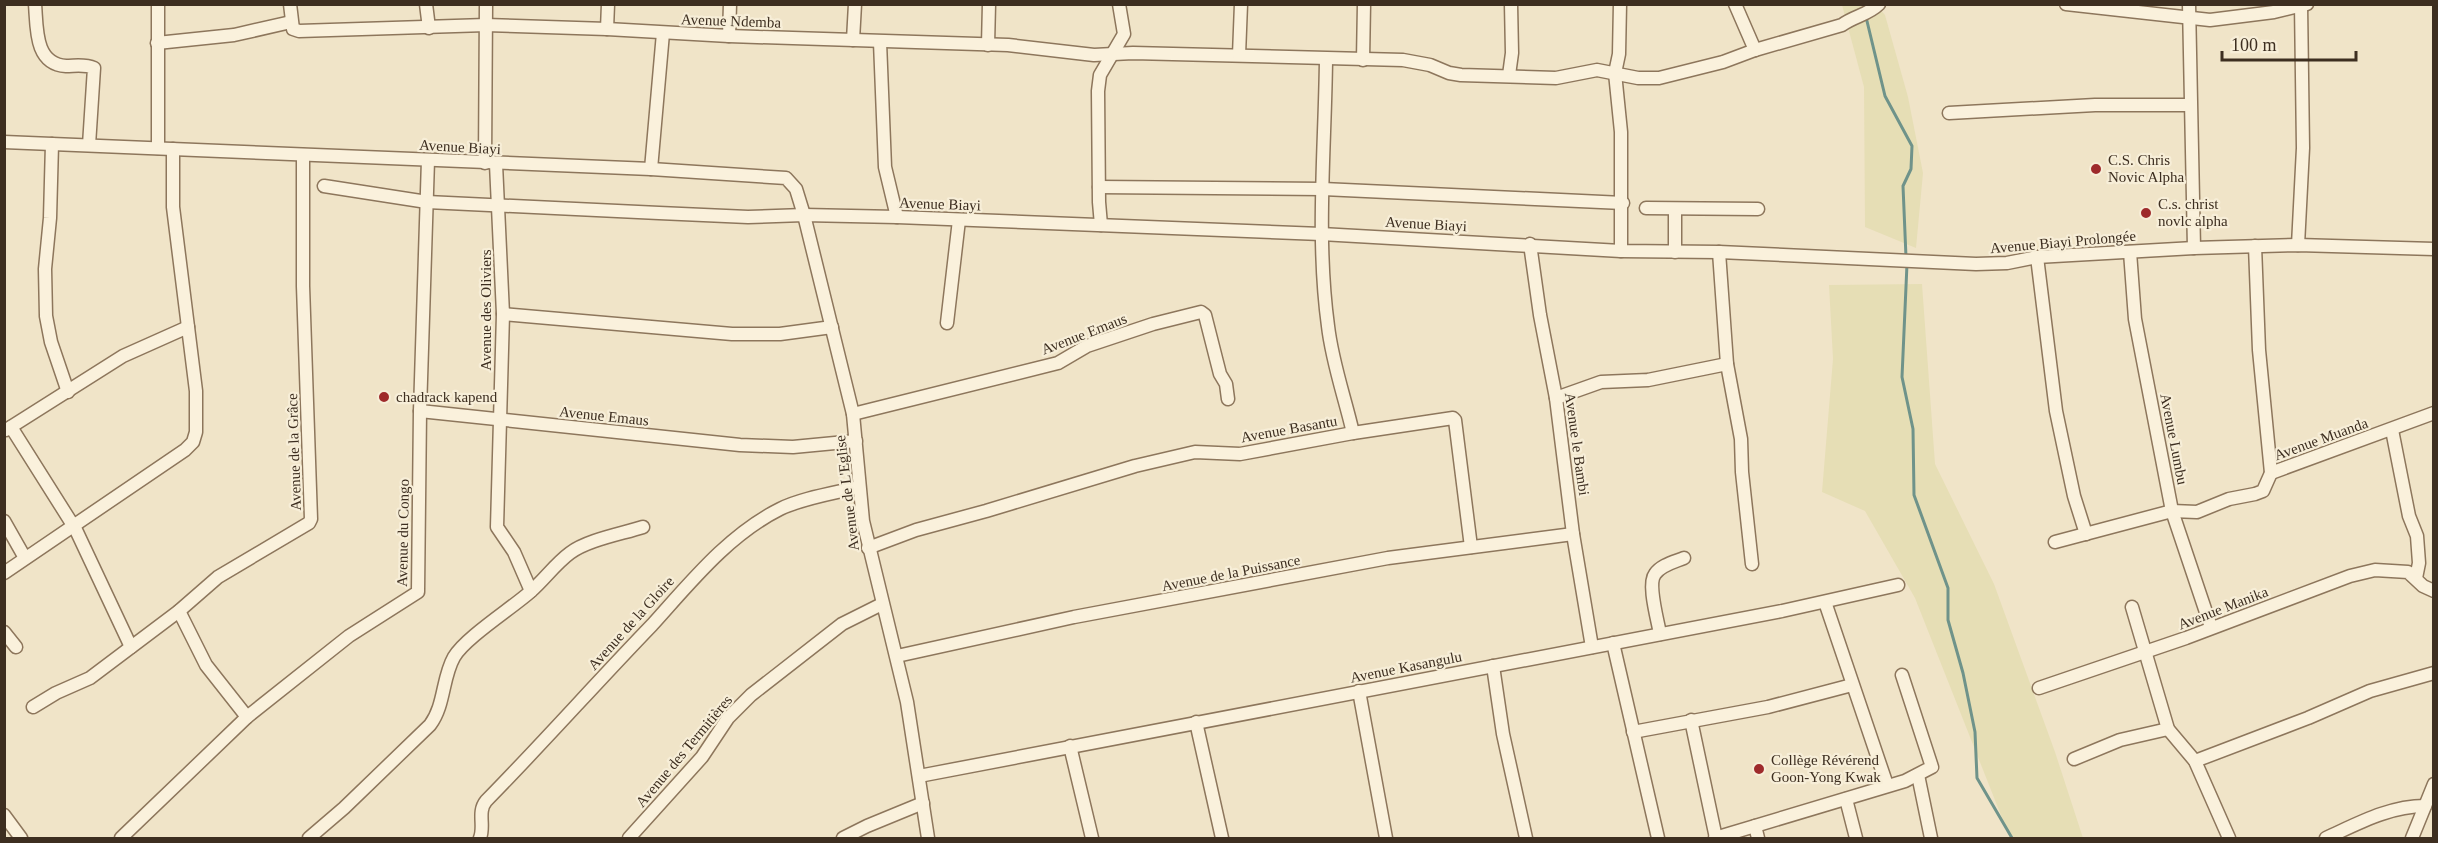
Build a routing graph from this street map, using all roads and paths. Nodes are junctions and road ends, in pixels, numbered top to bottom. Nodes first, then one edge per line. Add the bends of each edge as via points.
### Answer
1 (35, 4) edge
2 (158, 4) edge
3 (290, 4) edge
4 (426, 4) edge
5 (486, 4) edge
6 (608, 4) edge
7 (730, 4) edge
8 (855, 4) edge
9 (989, 4) edge
10 (1119, 4) edge
11 (1241, 4) edge
12 (1364, 4) edge
13 (1511, 4) edge
14 (1620, 4) edge
15 (1735, 4) edge
16 (1879, 4) edge
17 (2066, 4) edge
18 (2189, 4) edge
19 (2303, 5) edge
20 (2190, 19) junction
21 (291, 22) junction
22 (486, 26) junction
23 (429, 28) junction
24 (607, 29) junction
25 (663, 33) junction
26 (729, 36) junction
27 (853, 40) junction
28 (880, 42) junction
29 (157, 44) junction
30 (988, 45) junction
31 (1755, 50) junction
32 (1112, 55) junction
33 (1239, 55) junction
34 (1326, 60) junction
35 (1363, 60) junction
36 (1615, 73) junction
37 (1509, 75) junction
38 (2190, 105) junction
39 (1948, 114) dead end
40 (4, 142) edge
41 (52, 144) junction
42 (89, 145) junction
43 (158, 148) junction
44 (173, 149) junction
45 (303, 155) junction
46 (428, 160) junction
47 (490, 163) junction
48 (651, 169) junction
49 (324, 186) dead end
50 (1099, 187) junction
51 (1323, 189) junction
52 (427, 202) junction
53 (1623, 203) junction
54 (498, 204) junction
55 (1646, 208) dead end
56 (1675, 209) junction
57 (1758, 209) dead end
58 (804, 215) junction
59 (897, 217) junction
60 (959, 220) junction
61 (1101, 225) junction
62 (1321, 234) junction
63 (1530, 244) junction
64 (2298, 245) junction
65 (2255, 246) junction
66 (2194, 248) junction
67 (2433, 249) edge
68 (1621, 251) junction
69 (1675, 252) junction
70 (1719, 252) junction
71 (2130, 252) junction
72 (2037, 256) junction
73 (1904, 259) joint
74 (503, 314) junction
75 (946, 323) dead end
76 (188, 327) junction
77 (832, 327) junction
78 (1727, 364) junction
79 (68, 392) junction
80 (1556, 398) junction
81 (1228, 399) dead end
82 (420, 411) junction
83 (2433, 413) edge
84 (853, 414) junction
85 (501, 421) junction
86 (8, 429) edge
87 (2392, 430) junction
88 (1353, 433) junction
89 (856, 441) junction
90 (2271, 473) junction
91 (859, 487) junction
92 (2172, 511) junction
93 (4, 521) edge
94 (73, 526) junction
95 (643, 527) dead end
96 (1574, 534) junction
97 (2086, 534) junction
98 (2055, 542) dead end
99 (1471, 547) junction
100 (868, 548) junction
101 (25, 558) junction
102 (1684, 558) dead end
103 (1752, 564) dead end
104 (4, 573) edge
105 (2416, 578) junction
106 (1898, 585) dead end
107 (531, 591) junction
108 (2433, 591) edge
109 (1825, 602) junction
110 (882, 604) junction
111 (2132, 607) dead end
112 (179, 611) junction
113 (2211, 627) junction
114 (4, 632) edge
115 (1660, 634) junction
116 (1613, 643) junction
117 (16, 647) dead end
118 (131, 647) junction
119 (1593, 647) junction
120 (2144, 653) junction
121 (897, 656) junction
122 (1493, 666) junction
123 (2433, 673) edge
124 (1902, 675) dead end
125 (1852, 685) junction
126 (2039, 688) dead end
127 (1359, 691) junction
128 (33, 707) dead end
129 (247, 717) junction
130 (1691, 720) junction
131 (1196, 722) junction
132 (2168, 729) junction
133 (1633, 732) junction
134 (1070, 746) junction
135 (2074, 759) dead end
136 (2195, 761) junction
137 (1918, 775) junction
138 (919, 776) junction
139 (2433, 784) edge
140 (1887, 785) junction
141 (1846, 799) junction
142 (923, 803) junction
143 (2425, 806) junction
144 (4, 815) edge
145 (1756, 832) edge
146 (21, 838) edge
147 (121, 838) edge
148 (309, 838) edge
149 (480, 838) edge
150 (628, 838) edge
151 (843, 838) edge
152 (928, 838) edge
153 (1092, 838) edge
154 (1222, 838) edge
155 (1386, 838) edge
156 (1526, 838) edge
157 (1658, 838) edge
158 (1715, 838) edge
159 (1856, 838) edge
160 (1931, 838) edge
161 (2229, 838) edge
162 (2326, 838) edge
163 (2412, 838) edge

1 - 42 street via 38,39 46,58 60,65 94,68
2 - 29 street
3 - 21 street
4 - 23 street
5 - 22 street, Avenue des Oliviers
6 - 24 street
7 - 26 street
8 - 27 street
9 - 30 street
10 - 32 street via 1124,34
11 - 33 street
12 - 35 street
13 - 37 street
14 - 36 street
15 - 31 street
16 - 31 street, Avenue Ndemba via 1866,15 1842,25
17 - 20 street
18 - 20 street
19 - 20 street via 2210,21
19 - 64 street
20 - 38 street
21 - 23 street, Avenue Ndemba via 298,31
21 - 29 street via 234,35
22 - 23 street, Avenue Ndemba
22 - 24 street, Avenue Ndemba
22 - 47 street, Avenue des Oliviers
24 - 25 street, Avenue Ndemba
25 - 26 street, Avenue Ndemba
25 - 48 street
26 - 27 street, Avenue Ndemba
27 - 28 street, Avenue Ndemba
28 - 30 street, Avenue Ndemba
28 - 59 street via 885,167
29 - 43 street
30 - 32 street, Avenue Ndemba
31 - 36 street, Avenue Ndemba via 1659,78
32 - 33 street, Avenue Ndemba
32 - 50 street via 1100,75 1098,91
33 - 34 street, Avenue Ndemba
34 - 35 street, Avenue Ndemba
34 - 51 street
35 - 37 street, Avenue Ndemba via 1416,62 1461,75
36 - 37 street, Avenue Ndemba via 1590,70 1550,78
36 - 53 street
38 - 39 street via 2095,105
38 - 66 street
40 - 41 street, Avenue Biayi
41 - 42 street, Avenue Biayi
41 - 79 street via 46,316
42 - 43 street, Avenue Biayi
43 - 44 street, Avenue Biayi
44 - 45 street, Avenue Biayi
44 - 76 street via 173,207
45 - 46 street, Avenue Biayi
45 - 112 street, Avenue de la Grâce via 311,519 218,576
46 - 47 street, Avenue Biayi
46 - 52 street, Avenue du Congo
47 - 48 street, Avenue Biayi
47 - 54 street, Avenue des Oliviers
48 - 58 street, Avenue Biayi via 786,178 796,189
49 - 52 street
50 - 51 street
50 - 61 street
51 - 53 street
51 - 62 street
52 - 54 street
52 - 82 street, Avenue du Congo
53 - 68 street
54 - 58 street via 692,215
54 - 74 street, Avenue des Oliviers
55 - 56 street
56 - 57 street
56 - 69 street
58 - 59 street, Avenue Biayi
58 - 77 street, Avenue de L'Eglise
59 - 60 street, Avenue Biayi
60 - 61 street, Avenue Biayi
60 - 75 street
61 - 62 street, Avenue Biayi
62 - 63 street, Avenue Biayi
62 - 88 street via 1328,329
63 - 68 street, Avenue Biayi
63 - 80 street, Avenue le Bambi
64 - 65 street, Avenue Biayi Prolongée
64 - 67 street, Avenue Biayi Prolongée
65 - 66 street, Avenue Biayi Prolongée
65 - 90 street via 2259,350
66 - 71 street, Avenue Biayi Prolongée
68 - 69 street, Avenue Biayi
69 - 70 street, Avenue Biayi
70 - 73 street, Avenue Biayi
70 - 78 street
71 - 72 street, Avenue Biayi Prolongée
71 - 92 street, Avenue Lumbu via 2135,319
72 - 73 street, Avenue Biayi Prolongée via 1976,264
72 - 97 street via 2056,411
74 - 77 street via 732,334 780,334
74 - 85 street, Avenue des Oliviers
76 - 79 street via 123,356
76 - 94 street via 196,391 193,442
77 - 84 street, Avenue de L'Eglise
78 - 80 street via 1648,380 1601,382
78 - 103 street via 1741,439
79 - 86 street
80 - 96 street, Avenue le Bambi
81 - 84 street, Avenue Emaus via 1202,312 1087,346 1058,363
82 - 85 street, Avenue Emaus
82 - 129 street, Avenue du Congo via 417,594 350,636
83 - 87 street, Avenue Muanda
84 - 89 street, Avenue de L'Eglise
85 - 89 street, Avenue Emaus via 761,446
85 - 107 street, Avenue des Oliviers via 497,527 514,552
86 - 94 street
87 - 90 street, Avenue Muanda
87 - 105 street via 2409,516 2417,536
88 - 99 street, Avenue Basantu via 1455,418
88 - 100 street, Avenue Basantu via 1240,454 1195,452 916,530
89 - 91 street, Avenue de L'Eglise
90 - 92 street, Avenue Muanda via 2263,491 2197,512
91 - 100 street, Avenue de L'Eglise
91 - 149 street, Avenue de la Gloire via 782,508 763,519 693,578 486,801 481,810
92 - 97 street, Avenue Muanda
92 - 113 street, Avenue Lumbu
93 - 101 street
94 - 101 street
94 - 118 street
95 - 107 street via 570,553
96 - 99 street, Avenue de la Puissance
96 - 119 street, Avenue le Bambi
97 - 98 street, Avenue Muanda
99 - 121 street, Avenue de la Puissance via 1388,558 1074,617
100 - 110 street, Avenue de L'Eglise
101 - 104 street
102 - 115 street via 1653,576 1651,586
105 - 108 street, Avenue Manika
105 - 113 street, Avenue Manika via 2408,572 2363,572
106 - 109 street, Avenue Kasangulu
107 - 148 street via 456,654 439,712 430,725
109 - 115 street, Avenue Kasangulu
109 - 125 street
110 - 121 street, Avenue de L'Eglise
110 - 150 street, Avenue des Termitières via 842,624 751,695 728,718 702,757
111 - 120 street
112 - 118 street, Avenue de la Grâce
112 - 129 street via 206,665
113 - 120 street, Avenue Manika
114 - 117 street
115 - 116 street, Avenue Kasangulu
116 - 119 street, Avenue Kasangulu
116 - 133 street
118 - 128 street, Avenue de la Grâce via 90,678
119 - 122 street, Avenue Kasangulu
120 - 126 street, Avenue Manika
120 - 132 street
121 - 138 street, Avenue de L'Eglise
122 - 127 street, Avenue Kasangulu
122 - 156 street
123 - 136 street via 2370,691
124 - 137 street via 1932,765
125 - 130 street
125 - 140 street
127 - 131 street, Avenue Kasangulu
127 - 155 street
129 - 147 street, Avenue du Congo
130 - 133 street
130 - 158 street
131 - 134 street, Avenue Kasangulu
131 - 154 street
132 - 135 street via 2120,740
132 - 136 street
133 - 157 street
134 - 138 street, Avenue Kasangulu
134 - 153 street
136 - 161 street
137 - 140 street
137 - 160 street
138 - 142 street, Avenue de L'Eglise
139 - 143 street
140 - 141 street
141 - 145 street
141 - 159 street
142 - 151 street
142 - 152 street, Avenue de L'Eglise
143 - 162 street via 2373,817
143 - 163 street
144 - 146 street
145 - 158 street

